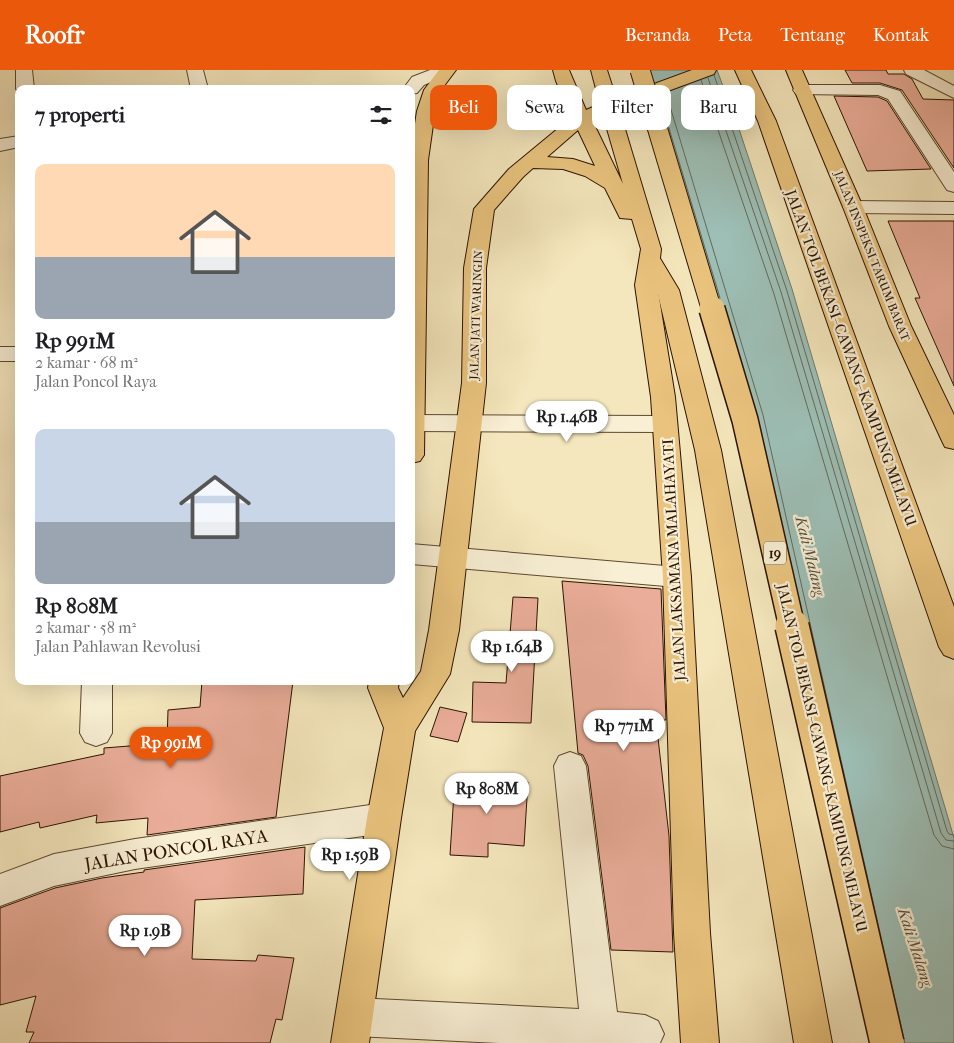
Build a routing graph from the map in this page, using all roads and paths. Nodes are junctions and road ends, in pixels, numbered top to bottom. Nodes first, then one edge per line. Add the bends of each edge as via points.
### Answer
1 (24, 70) edge
2 (194, 70) edge
3 (446, 70) edge
4 (561, 70) edge
5 (599, 70) edge
6 (708, 70) edge
7 (743, 70) edge
8 (794, 70) edge
9 (912, 70) edge
10 (639, 83) edge
11 (25, 85) edge
12 (199, 85) edge
13 (414, 85) edge
14 (566, 85) edge
15 (604, 85) edge
16 (802, 90) junction
17 (954, 93) edge
18 (592, 114) edge
19 (582, 118) joint
20 (566, 130) edge
21 (617, 130) edge
22 (15, 142) edge
23 (0, 145) edge
24 (527, 163) junction
25 (613, 185) junction
26 (954, 186) edge
27 (853, 207) junction
28 (954, 208) edge
29 (415, 213) edge
30 (651, 259) junction
31 (0, 354) edge
32 (15, 354) edge
33 (470, 422) junction
34 (415, 423) edge
35 (665, 424) junction
36 (954, 441) edge
37 (415, 554) edge
38 (451, 557) junction
39 (677, 577) junction
40 (954, 647) edge
41 (97, 685) edge
42 (383, 685) edge
43 (400, 728) junction
44 (96, 733) dead end
45 (570, 766) dead end
46 (384, 818) junction
47 (0, 890) edge
48 (600, 1029) junction
49 (352, 1030) edge
50 (644, 1034) dead end
51 (700, 1043) edge
52 (813, 1043) edge
53 (887, 1043) edge

1 - 11 street
2 - 12 street
3 - 13 street
3 - 29 main road via 433,90 426,110
4 - 14 main road
5 - 15 main road, JALAN LAKSAMANA MALAHAYATI
6 - 10 main road, JALAN JATI WARINGIN
7 - 40 main road, JALAN TOL BEKASI–CAWANG–KAMPUNG MELAYU via 767,121
8 - 16 main road, JALAN INSPEKSI TARUM BARAT
9 - 17 street
10 - 53 main road, JALAN TOL BEKASI–CAWANG–KAMPUNG MELAYU / 19, bridge via 745,420
16 - 26 street via 880,90 894,94
16 - 27 main road, JALAN INSPEKSI TARUM BARAT
18 - 19 main road, JALAN JATI WARINGIN
19 - 25 main road
20 - 24 main road, JALAN JATI WARINGIN
21 - 30 main road, JALAN LAKSAMANA MALAHAYATI
22 - 23 street
24 - 25 main road via 554,161 576,164 595,171
24 - 33 main road, JALAN JATI WARINGIN via 484,209 475,268 474,383
25 - 30 main road
27 - 28 street
27 - 36 main road, JALAN INSPEKSI TARUM BARAT via 900,326
30 - 35 main road, JALAN LAKSAMANA MALAHAYATI via 646,285
30 - 52 main road via 668,290 708,450
31 - 32 street
33 - 34 street
33 - 35 street
33 - 38 main road, JALAN JATI WARINGIN
35 - 39 main road, JALAN LAKSAMANA MALAHAYATI
37 - 38 street
38 - 39 street
38 - 43 main road, JALAN JATI WARINGIN via 444,630 435,674
39 - 51 main road, JALAN LAKSAMANA MALAHAYATI via 692,933
41 - 44 street
42 - 43 main road
43 - 46 main road
45 - 48 street
46 - 47 street, JALAN PONCOL RAYA via 135,854 54,870
46 - 49 main road
48 - 49 street
48 - 50 street

